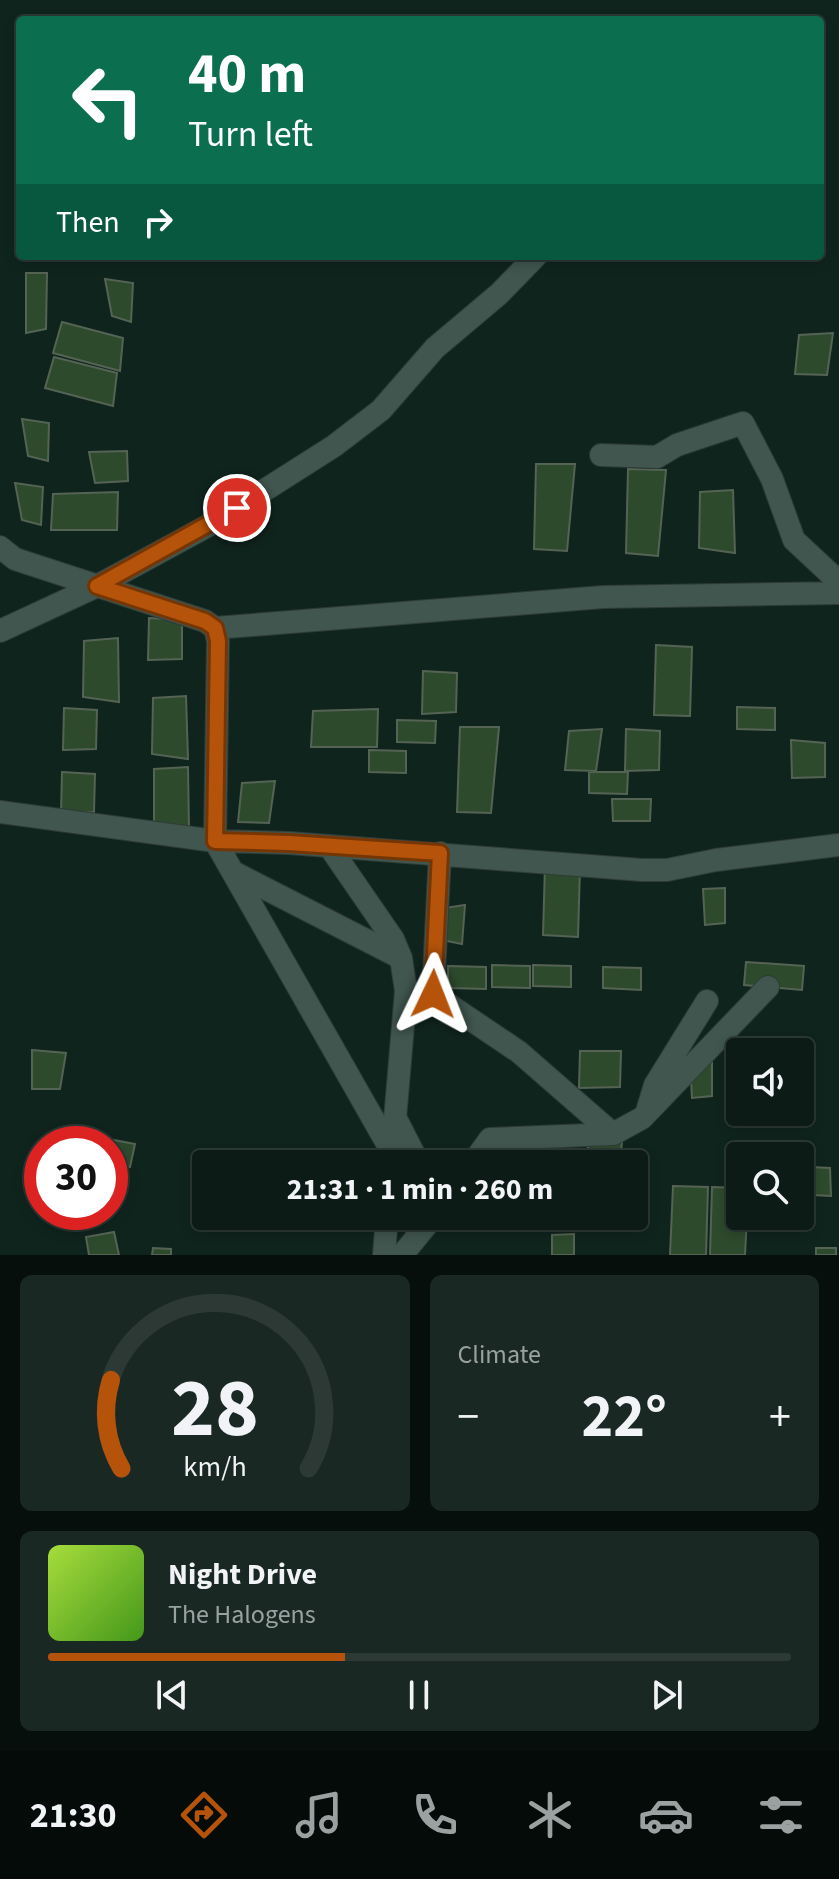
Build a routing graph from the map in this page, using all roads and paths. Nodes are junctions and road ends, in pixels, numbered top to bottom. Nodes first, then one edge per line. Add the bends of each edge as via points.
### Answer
1 (532, 260) edge
2 (601, 455) dead end
3 (5, 556) edge
4 (839, 582) edge
5 (97, 586) junction
6 (839, 593) edge
7 (215, 628) junction
8 (0, 631) edge
9 (0, 799) edge
10 (11, 814) edge
11 (215, 841) junction
12 (839, 845) edge
13 (329, 846) junction
14 (440, 853) junction
15 (233, 872) junction
16 (401, 958) junction
17 (768, 987) dead end
18 (707, 1001) dead end
19 (646, 1113) junction
20 (396, 1118) junction
21 (613, 1134) junction
22 (388, 1150) edge
23 (393, 1150) edge
24 (412, 1150) edge
25 (482, 1150) edge
26 (386, 1230) edge
27 (423, 1230) edge
28 (384, 1255) edge
29 (402, 1255) edge

1 - 5 street via 435,348 381,410 334,446 213,523
2 - 4 street via 657,457 743,423 772,479 794,540
3 - 5 street
5 - 7 street
5 - 8 street
6 - 7 street via 603,597
7 - 11 street
9 - 10 street
10 - 11 street
11 - 13 street
11 - 15 street
12 - 14 street via 667,870
13 - 14 street
13 - 16 street
14 - 21 street via 433,994 519,1052
15 - 16 street
15 - 22 street
16 - 20 street via 406,991
17 - 19 street
18 - 19 street via 655,1085
19 - 21 street
20 - 23 street
20 - 24 street
21 - 25 street via 490,1139
26 - 28 street
27 - 29 street

